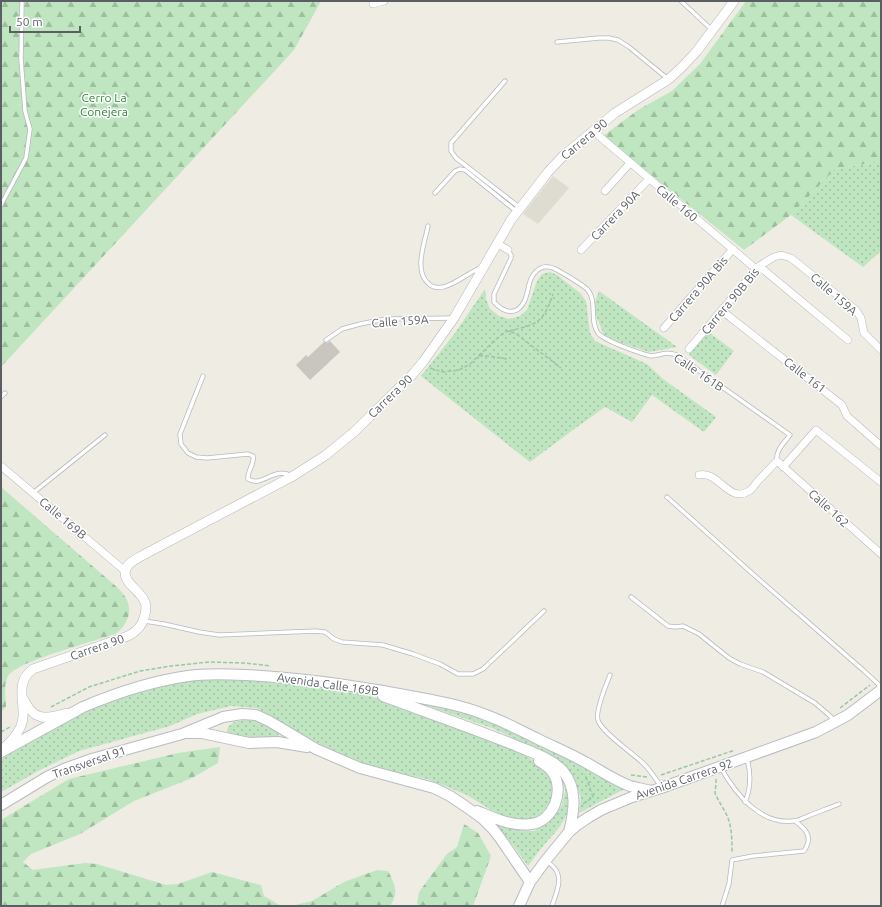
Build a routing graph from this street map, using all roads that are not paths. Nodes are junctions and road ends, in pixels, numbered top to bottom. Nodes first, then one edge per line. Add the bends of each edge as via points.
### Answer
1 (22, 1) edge
2 (384, 1) edge
3 (681, 1) edge
4 (734, 1) edge
5 (373, 4) dead end
6 (713, 30) junction
7 (557, 42) dead end
8 (669, 79) junction
9 (505, 81) dead end
10 (599, 136) dead end
11 (630, 163) junction
12 (649, 179) junction
13 (605, 191) dead end
14 (435, 193) dead end
15 (1, 205) edge
16 (519, 210) junction
17 (428, 226) dead end
18 (498, 244) junction
19 (733, 249) junction
20 (508, 250) joint
21 (581, 250) dead end
22 (774, 257) joint
23 (484, 266) junction
24 (757, 268) junction
25 (721, 310) junction
26 (454, 318) junction
27 (664, 328) dead end
28 (326, 340) dead end
29 (848, 340) dead end
30 (689, 349) dead end
31 (881, 350) edge
32 (203, 376) dead end
33 (5, 392) dead end
34 (1, 397) edge
35 (105, 435) dead end
36 (881, 446) edge
37 (777, 461) junction
38 (1, 466) edge
39 (783, 467) junction
40 (293, 476) junction
41 (698, 476) dead end
42 (881, 482) edge
43 (33, 493) junction
44 (667, 497) dead end
45 (881, 554) edge
46 (125, 571) junction
47 (631, 597) dead end
48 (544, 611) dead end
49 (143, 621) junction
50 (610, 675) dead end
51 (355, 686) junction
52 (880, 692) edge
53 (22, 695) junction
54 (83, 707) junction
55 (832, 718) junction
56 (182, 734) junction
57 (493, 737) junction
58 (316, 749) junction
59 (1, 752) edge
60 (747, 758) junction
61 (717, 768) junction
62 (661, 788) junction
63 (651, 791) junction
64 (746, 802) junction
65 (839, 804) dead end
66 (1, 805) edge
67 (465, 806) junction
68 (795, 821) junction
69 (569, 832) junction
70 (546, 860) junction
71 (530, 882) junction
72 (519, 906) edge
73 (552, 906) edge
74 (722, 906) edge

1 - 15 lane via 21,58 24,111 30,129 26,158
2 - 5 street
3 - 6 lane
4 - 6 street, Carrera 90
6 - 8 street, Carrera 90 via 697,51
7 - 8 lane via 599,38 618,40
8 - 16 street, Carrera 90 via 615,112 563,156
9 - 16 lane via 451,144 451,151 456,158
10 - 11 street, Calle 160
11 - 12 street, Calle 160
11 - 13 street
12 - 19 street, Calle 160
12 - 21 street, Carrera 90A
14 - 16 lane via 460,168
16 - 18 street, Carrera 90
17 - 23 lane via 421,258 421,272 430,286 448,286
18 - 20 street, Calle 161B
18 - 23 street, Carrera 90
19 - 24 street, Calle 160
19 - 27 street, Carrera 90A Bis
20 - 37 lane, Calle 161B via 511,258 494,294 494,302 500,308 507,312 520,308 536,271 544,266 554,268 590,294 594,324 597,332 604,338 651,356 670,352 677,355 790,435 778,451
22 - 24 street, Carrera 90B Bis
22 - 31 street, Calle 159A via 781,255 791,258 856,310 861,318 864,333
23 - 26 street, Carrera 90
24 - 25 street, Carrera 90B Bis
24 - 29 street, Calle 160
25 - 30 street, Carrera 90B Bis
25 - 36 street, Calle 161 via 842,405 847,416
26 - 28 lane, Calle 159A via 386,319 342,329
26 - 40 street, Carrera 90 via 412,375 354,432 326,455
32 - 40 lane via 180,434 181,444 188,453 207,458 248,454 253,456 254,460 247,474 252,482 281,472
33 - 34 lane
35 - 43 lane
37 - 39 street, Calle 162
37 - 41 street via 750,490 742,494 731,492 707,475
38 - 43 street, Calle 169B
39 - 42 street via 816,430
39 - 45 street, Calle 162
40 - 46 street, Carrera 90 via 145,554 131,562
43 - 46 street, Calle 169B
44 - 52 lane via 875,681
46 - 49 street via 129,582 144,599 146,610
47 - 55 lane via 668,626 683,626 699,634 729,658 763,672 815,703
48 - 49 lane via 483,669 473,674 458,674 440,664 383,645 342,642 325,632 219,635
49 - 53 street, Carrera 90 via 139,628 128,636 33,669 25,676
50 - 62 lane via 599,707 598,720 605,730 644,764
51 - 54 main road, Avenida Calle 169B via 272,676 189,676 107,697
51 - 57 main road
51 - 63 main road, Avenida Calle 169B via 450,703 487,715 622,782
52 - 55 main road, Avenida Carrera 92 via 848,715
53 - 54 street via 31,710 41,717 52,717
53 - 59 street, Carrera 90 via 23,721 15,736
54 - 59 main road, Avenida Calle 169B
55 - 60 main road, Avenida Carrera 92 via 816,732
56 - 58 main road via 202,733 243,742 277,742
56 - 58 main road via 223,717 251,714 269,721
56 - 66 main road, Transversal 91 via 74,765 47,777
57 - 67 main road via 547,766 553,773 558,787 555,804 545,818 531,824 501,821
57 - 69 main road via 538,755 556,764 563,771 573,794
58 - 67 main road via 360,768 434,788
60 - 61 main road, Avenida Carrera 92
60 - 64 lane via 750,784
61 - 62 main road, Avenida Carrera 92
61 - 64 lane
62 - 63 main road, Avenida Carrera 92
63 - 69 main road, Avenida Carrera 92 via 601,810
64 - 68 lane via 764,816 784,822
65 - 68 lane
67 - 71 main road via 493,829
68 - 74 lane via 809,838 804,851 732,860 729,884
69 - 70 main road, Avenida Carrera 92
70 - 71 main road, Avenida Carrera 92
70 - 73 lane via 554,867 559,878
71 - 72 main road, Avenida Carrera 92

